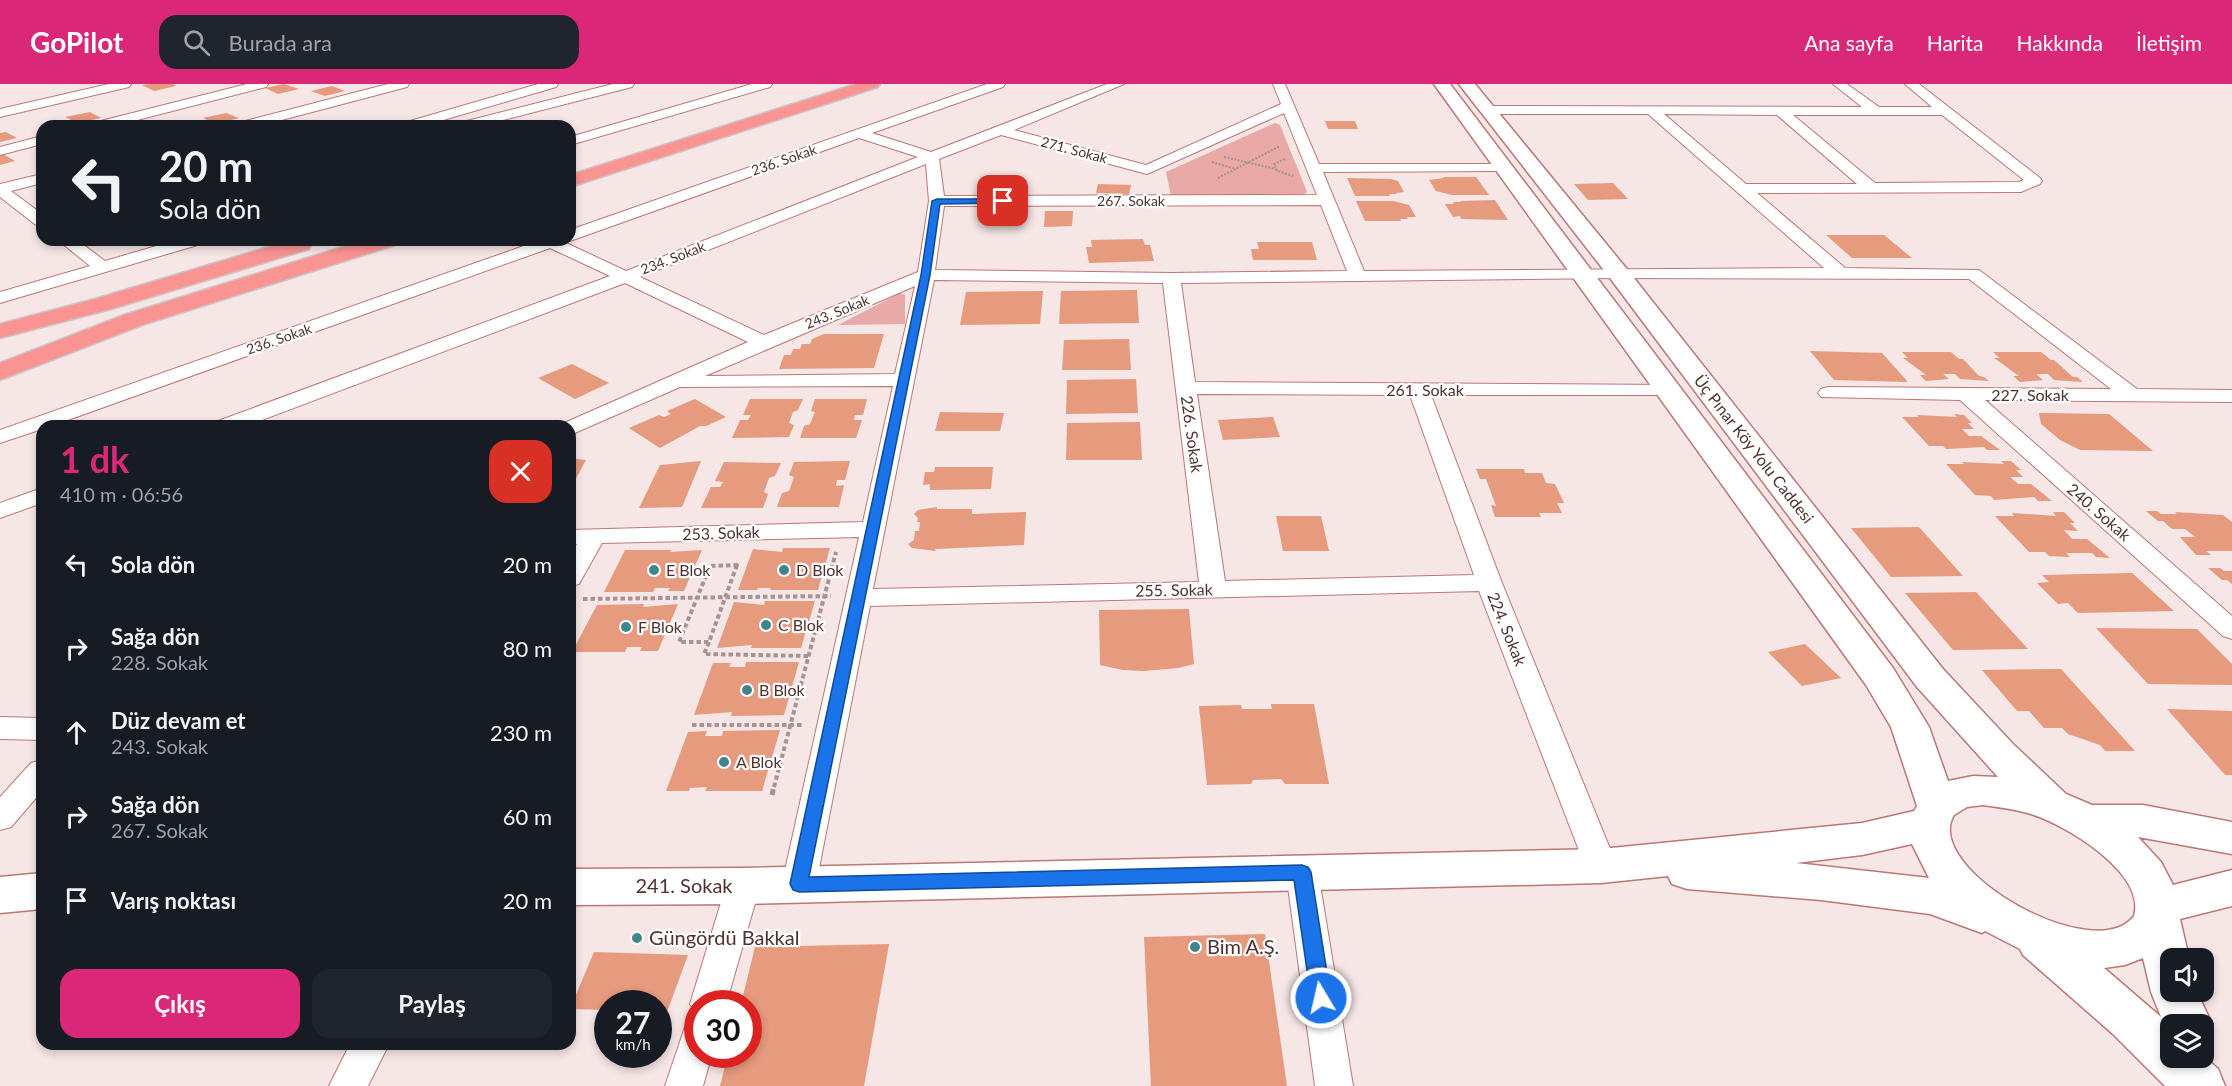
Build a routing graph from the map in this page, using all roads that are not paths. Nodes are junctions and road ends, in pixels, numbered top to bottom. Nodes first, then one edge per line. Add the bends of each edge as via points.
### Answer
1 (262, 84) edge
2 (403, 84) edge
3 (552, 84) edge
4 (628, 84) edge
5 (766, 84) edge
6 (820, 84) edge
7 (872, 84) edge
8 (999, 84) edge
9 (1118, 84) edge
10 (1279, 84) edge
11 (1442, 84) edge
12 (1467, 84) edge
13 (1839, 84) edge
14 (1911, 84) edge
15 (497, 88) dead end
16 (230, 92) junction
17 (130, 94) edge
18 (517, 95) junction
19 (249, 100) dead end
20 (1288, 106) junction
21 (268, 107) dead end
22 (159, 110) junction
23 (1487, 110) junction
24 (1651, 110) junction
25 (1780, 110) junction
26 (1875, 111) junction
27 (1945, 111) junction
28 (0, 113) edge
29 (288, 114) junction
30 (121, 120) edge
31 (266, 120) edge
32 (429, 120) edge
33 (487, 120) edge
34 (1000, 130) junction
35 (860, 134) junction
36 (576, 139) edge
37 (36, 142) edge
38 (636, 142) dead end
39 (0, 151) edge
40 (932, 157) junction
41 (1501, 167) junction
42 (1312, 168) junction
43 (1147, 170) junction
44 (576, 179) edge
45 (36, 180) edge
46 (1872, 188) junction
47 (0, 189) edge
48 (1743, 189) junction
49 (1159, 200) junction
50 (1325, 200) junction
51 (937, 201) junction
52 (36, 217) edge
53 (576, 234) edge
54 (74, 246) edge
55 (174, 246) edge
56 (294, 246) edge
57 (317, 246) edge
58 (368, 246) edge
59 (540, 246) edge
60 (564, 246) edge
61 (102, 267) junction
62 (1618, 273) junction
63 (1580, 274) junction
64 (1841, 274) junction
65 (926, 275) junction
66 (625, 277) junction
67 (1358, 277) junction
68 (1171, 279) junction
69 (0, 298) edge
70 (0, 331) edge
71 (764, 342) junction
72 (0, 371) edge
73 (904, 380) junction
74 (672, 382) junction
75 (1186, 388) junction
76 (1665, 389) junction
77 (1419, 390) junction
78 (1828, 393) dead end
79 (1965, 394) junction
80 (2133, 396) junction
81 (2232, 396) edge
82 (62, 420) edge
83 (242, 420) edge
84 (576, 426) edge
85 (36, 427) edge
86 (0, 437) edge
87 (36, 497) edge
88 (0, 511) edge
89 (873, 529) junction
90 (582, 537) edge
91 (576, 571) edge
92 (1489, 583) junction
93 (1213, 590) junction
94 (858, 598) junction
95 (2232, 630) edge
96 (0, 728) edge
97 (36, 729) edge
98 (36, 778) edge
99 (2069, 812) junction
100 (1933, 815) junction
101 (0, 818) edge
102 (2232, 838) edge
103 (1601, 866) junction
104 (1302, 872) junction
105 (799, 884) junction
106 (743, 886) junction
107 (576, 887) edge
108 (2232, 888) edge
109 (36, 892) edge
110 (0, 895) edge
111 (2157, 913) junction
112 (2018, 927) junction
113 (2164, 948) edge
114 (712, 990) edge
115 (367, 1050) edge
116 (689, 1068) edge
117 (2209, 1068) edge
118 (348, 1086) edge
119 (684, 1086) edge
120 (1334, 1086) edge
121 (2200, 1086) edge
122 (2219, 1086) edge

1 - 16 street
2 - 29 street
3 - 18 street
4 - 33 street
5 - 36 street
6 - 38 highway
7 - 44 highway
8 - 35 street, 236. Sokak
9 - 34 street, 234. Sokak
10 - 20 street
11 - 41 main road, Üç Pınar Köy Yolu Caddesi
12 - 23 main road, Üç Pınar Köy Yolu Caddesi
13 - 26 street
14 - 27 street
15 - 18 street
16 - 19 street
16 - 22 street
17 - 22 street
17 - 28 street via 106,88
18 - 32 street
20 - 42 street
20 - 43 street
21 - 29 street
22 - 30 street
23 - 24 street
23 - 62 main road, Üç Pınar Köy Yolu Caddesi
24 - 25 street
24 - 48 street
25 - 26 street
25 - 46 street
26 - 27 street
27 - 46 street via 2035,181 2021,187
29 - 31 street
34 - 40 street, 234. Sokak
34 - 43 street, 271. Sokak
35 - 40 street
35 - 53 street, 236. Sokak
37 - 39 street
40 - 51 street
40 - 66 street, 234. Sokak
41 - 42 street
41 - 63 main road, Üç Pınar Köy Yolu Caddesi
42 - 50 street
43 - 49 street
45 - 47 street
46 - 48 street
47 - 52 street
48 - 64 street
49 - 50 street, 267. Sokak
49 - 51 street, 267. Sokak
50 - 67 street
51 - 65 street
54 - 61 street
55 - 61 street
56 - 70 highway
57 - 72 highway via 135,306 75,330
58 - 72 highway via 133,320
59 - 82 street, 236. Sokak
60 - 66 street
61 - 69 street
62 - 63 street
62 - 64 street
62 - 99 main road, Üç Pınar Köy Yolu Caddesi via 1930,678 1999,754
63 - 67 street
63 - 76 main road, Üç Pınar Köy Yolu Caddesi
64 - 80 street via 1973,274
65 - 68 street
65 - 71 street, 243. Sokak
65 - 73 street
66 - 71 street
66 - 83 street, 234. Sokak
67 - 68 street
68 - 75 street, 226. Sokak
71 - 74 street, 243. Sokak
73 - 74 street
73 - 89 street
74 - 84 street, 243. Sokak
75 - 77 street, 261. Sokak
75 - 93 street, 226. Sokak
76 - 77 street, 261. Sokak
76 - 100 main road, Üç Pınar Köy Yolu Caddesi via 1880,677 1910,727
77 - 92 street, 224. Sokak
78 - 79 street, 227. Sokak
79 - 80 street, 227. Sokak
79 - 95 street, 240. Sokak
80 - 81 street, 227. Sokak
85 - 86 street, 236. Sokak
87 - 88 street
89 - 90 street, 253. Sokak
89 - 94 street
90 - 91 street
92 - 93 street, 255. Sokak
92 - 103 street, 224. Sokak
93 - 94 street, 255. Sokak
94 - 105 street
96 - 97 street
98 - 101 street
99 - 100 main road via 2016,793 1983,790 1956,794
99 - 102 main road
99 - 111 main road via 2118,844 2142,870 2156,896
100 - 103 main road via 1862,838
100 - 112 main road, Üç Pınar Köy Yolu Caddesi via 1932,848 1947,873 1973,899
103 - 104 main road, 241. Sokak
103 - 112 main road via 1821,882 1932,896
104 - 105 main road, 241. Sokak
104 - 120 street
105 - 106 main road, 241. Sokak
106 - 107 main road, 241. Sokak
106 - 114 street
108 - 111 main road
109 - 110 main road
111 - 112 main road via 2145,938 2121,948 2086,949 2047,940
111 - 113 main road
112 - 121 main road via 2130,1019
115 - 118 street
116 - 119 street
117 - 122 main road

